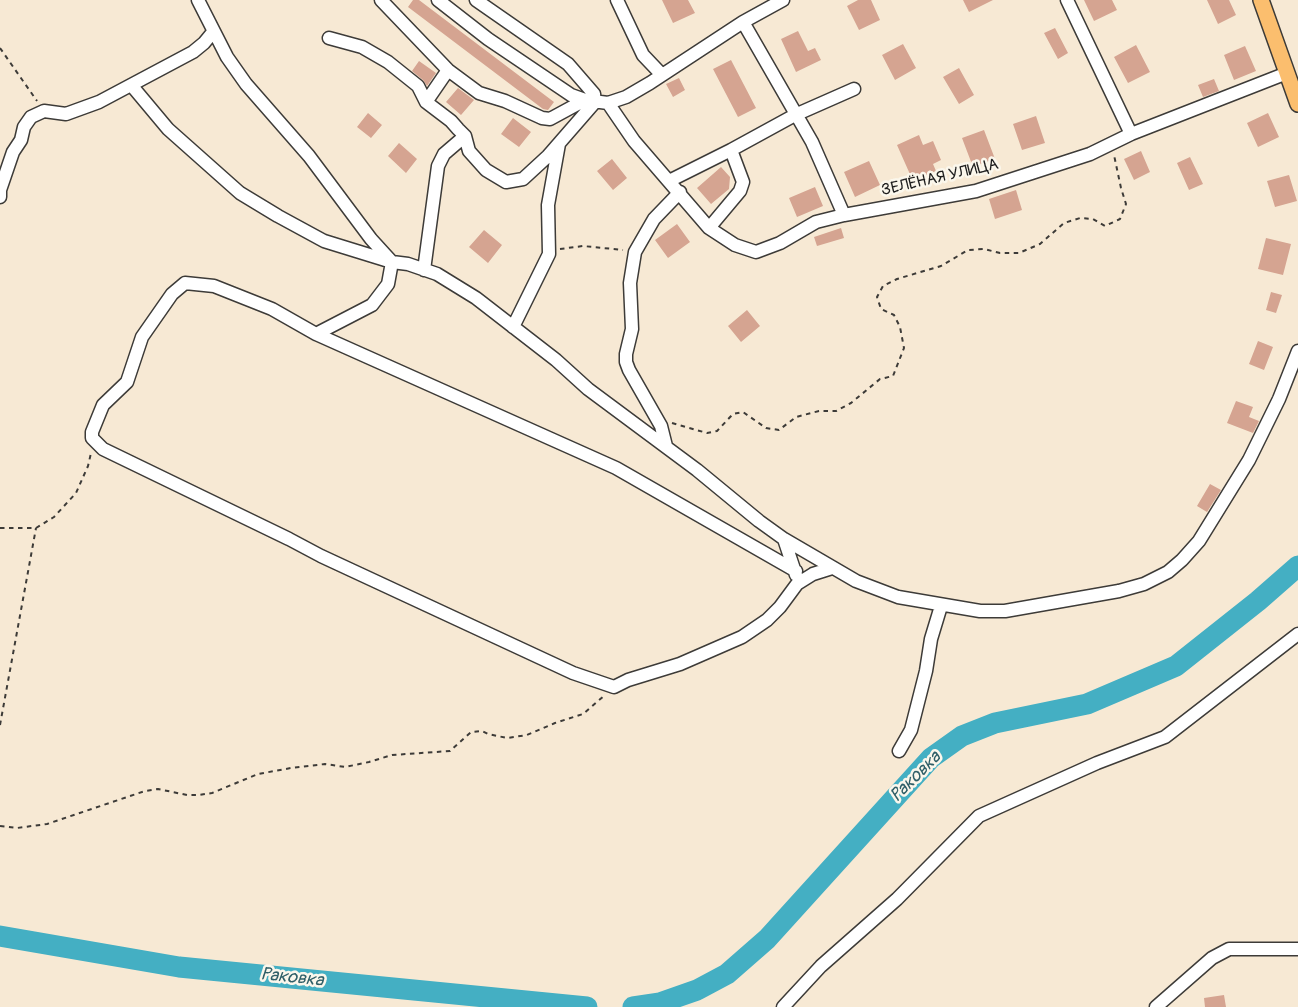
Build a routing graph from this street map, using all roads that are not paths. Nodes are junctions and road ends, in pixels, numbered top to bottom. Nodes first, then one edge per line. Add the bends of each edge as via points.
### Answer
1 (198, 0) edge
2 (381, 0) edge
3 (438, 0) edge
4 (476, 0) edge
5 (617, 0) edge
6 (783, 0) edge
7 (1068, 0) edge
8 (1261, 0) edge
9 (743, 22) junction
10 (213, 32) junction
11 (328, 38) dead end
12 (448, 70) junction
13 (1287, 73) junction
14 (662, 75) junction
15 (132, 86) junction
16 (854, 89) dead end
17 (426, 102) junction
18 (596, 102) junction
19 (1298, 104) edge
20 (795, 115) junction
21 (1131, 134) junction
22 (465, 136) junction
23 (560, 143) junction
24 (731, 150) junction
25 (669, 181) junction
26 (680, 192) junction
27 (0, 197) edge
28 (844, 215) junction
29 (710, 228) junction
30 (392, 262) junction
31 (424, 270) junction
32 (513, 327) junction
33 (316, 334) junction
34 (1298, 351) edge
35 (666, 446) junction
36 (784, 539) junction
37 (832, 568) junction
38 (796, 577) junction
39 (941, 606) junction
40 (1298, 634) edge
41 (899, 751) dead end
42 (1298, 949) edge
43 (783, 1007) edge
44 (1156, 1007) edge

1 - 10 street
2 - 12 street
3 - 18 street via 571,95
4 - 18 street via 568,64 590,88
5 - 14 street via 643,55
6 - 9 street
7 - 21 street
8 - 13 main road
9 - 14 street
9 - 20 street
10 - 15 street via 193,52
10 - 30 street via 246,84 309,156
11 - 17 street via 362,47 388,62 418,86
12 - 17 street
12 - 18 street via 479,93 542,118 550,119
13 - 19 main road
13 - 21 street, ЗЕЛЁНАЯ УЛИЦА
14 - 18 street via 626,97
15 - 27 street via 78,111 44,111 31,117 7,168
15 - 30 street via 168,129 240,193 324,241
16 - 20 street
17 - 22 street
18 - 23 street
18 - 25 street
20 - 24 street
20 - 28 street via 812,142
21 - 28 street, ЗЕЛЁНАЯ УЛИЦА via 1090,154 975,191
22 - 23 street via 477,161 506,182 530,175
22 - 31 street via 444,154 438,166
23 - 32 street via 548,205 549,255
24 - 25 street
24 - 29 street via 743,183
25 - 26 street
26 - 29 street
26 - 35 street via 654,219 635,252 630,283 632,329 626,362 661,426
28 - 29 street, ЗЕЛЁНАЯ УЛИЦА via 816,222 756,252 735,245
30 - 31 street
30 - 33 street via 388,284 372,305
31 - 32 street via 476,298
32 - 35 street
33 - 38 street via 616,468
33 - 38 street via 272,309 214,286 185,284 161,307 142,337 127,382 102,405 92,438 103,449 321,556 573,673 614,687 742,637 780,608
34 - 39 street via 1264,431 1220,507 1199,541 1168,572 1119,591 1005,611
35 - 36 street
36 - 37 street
36 - 38 street
37 - 38 street
37 - 39 street via 898,597
39 - 41 street via 911,730
40 - 43 street via 1165,736 979,816
42 - 44 street via 1229,949 1212,958

